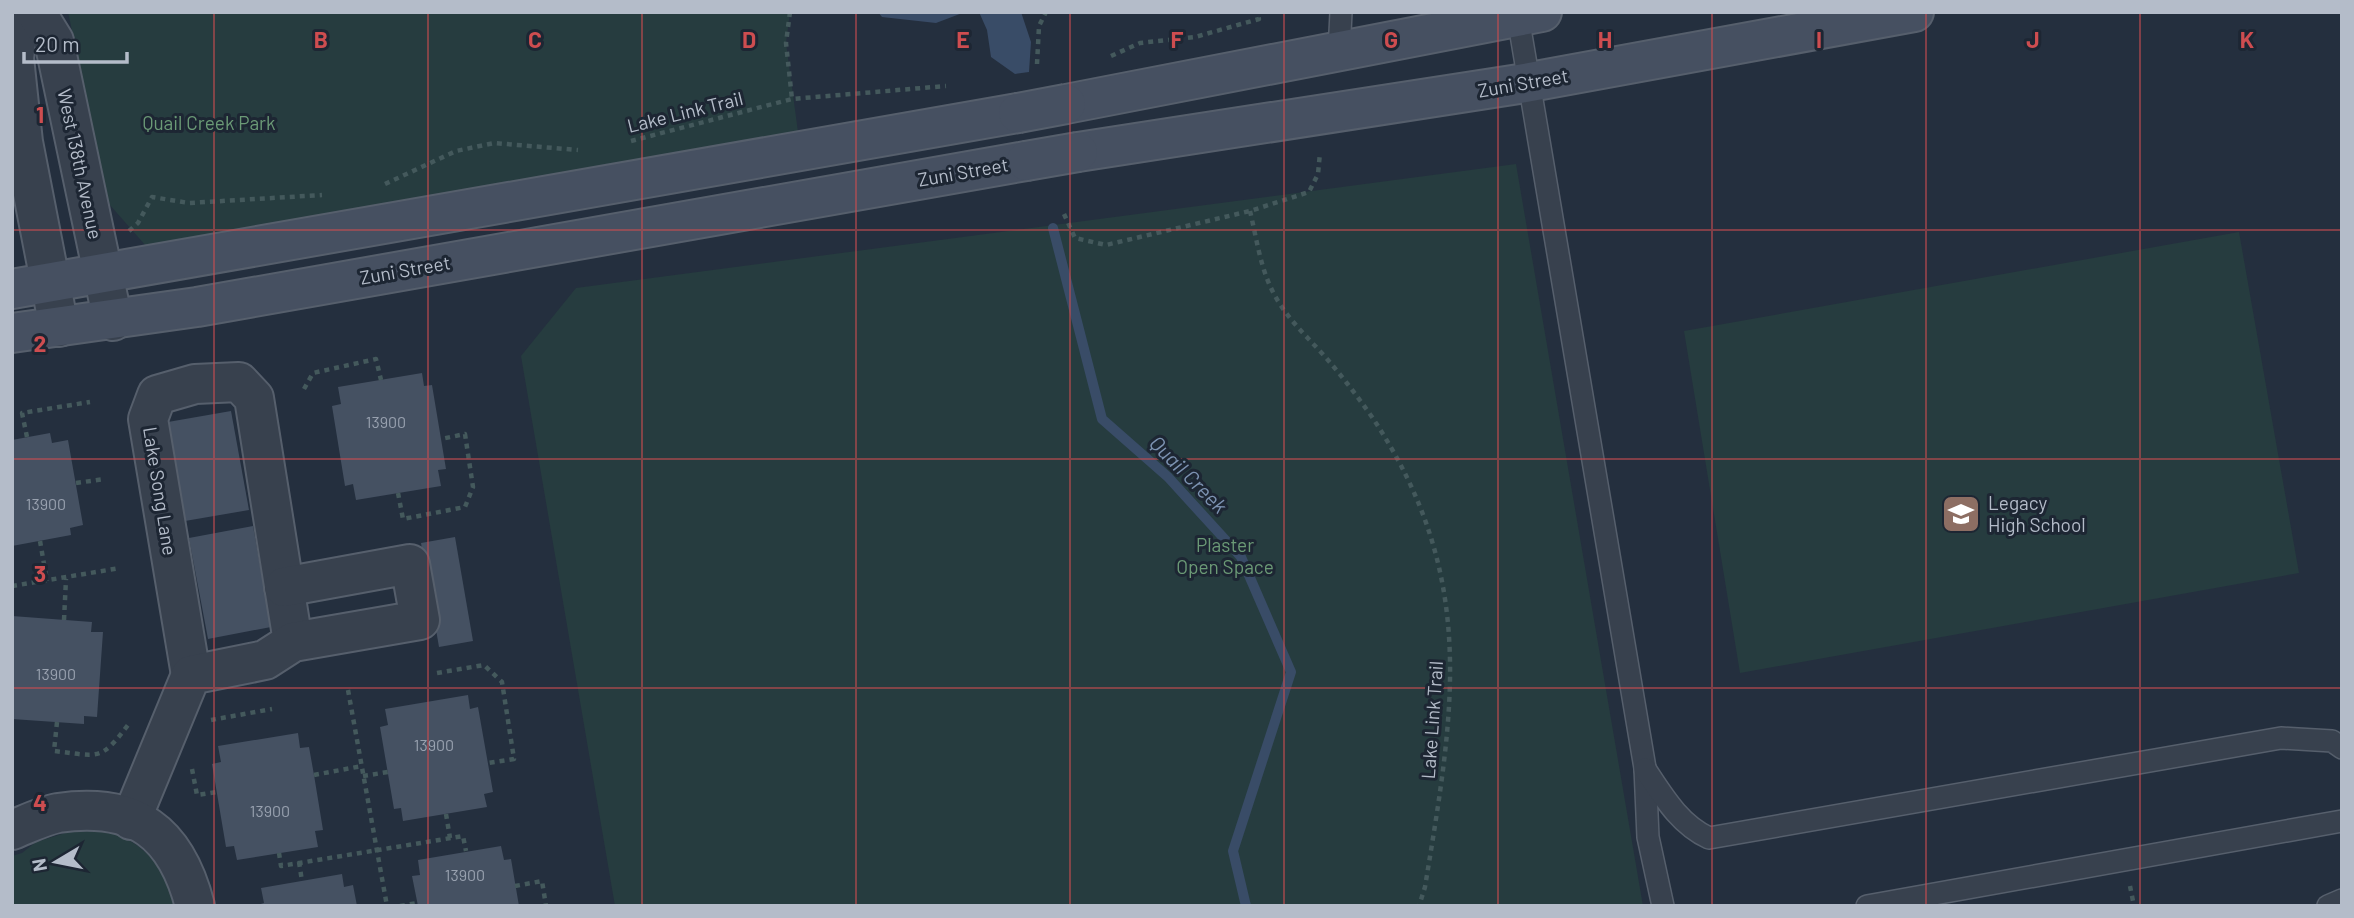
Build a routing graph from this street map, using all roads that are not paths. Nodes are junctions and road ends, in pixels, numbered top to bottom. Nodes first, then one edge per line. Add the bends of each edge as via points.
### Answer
1 (20, 12) edge
2 (36, 12) edge
3 (1342, 12) edge
4 (1914, 12) edge
5 (1530, 14) edge
6 (1339, 54) junction
7 (1529, 82) junction
8 (103, 273) junction
9 (50, 283) junction
10 (12, 289) edge
11 (113, 321) junction
12 (58, 327) junction
13 (12, 333) edge
14 (284, 587) junction
15 (293, 642) junction
16 (191, 675) junction
17 (2342, 748) edge
18 (1645, 768) junction
19 (131, 820) junction
20 (2342, 821) edge
21 (12, 830) edge
22 (2342, 900) edge
23 (195, 906) edge
24 (1663, 906) edge
25 (1867, 906) edge
26 (2328, 906) edge

1 - 9 street via 14,58
2 - 8 street, West 138th Avenue via 54,41
3 - 6 lane
4 - 7 main road, Zuni Street
5 - 6 main road
5 - 7 lane
6 - 8 main road, bridge
7 - 11 main road, Zuni Street, bridge via 1078,152
7 - 18 lane
8 - 9 main road
8 - 11 street, West 138th Avenue
9 - 10 main road
9 - 12 street
11 - 12 main road, Zuni Street
12 - 13 main road, Zuni Street
14 - 15 street, Lake Song Lane
14 - 15 street via 410,564 420,620
14 - 16 street, Lake Song Lane via 254,398 239,382 195,384 157,395 148,419
15 - 16 street via 265,660
16 - 19 street
17 - 18 lane via 2332,741 2281,738 1709,838 1695,832 1670,807
18 - 24 lane via 1648,837
19 - 21 street via 116,814 55,814
19 - 23 street via 159,833 179,856
20 - 25 lane
22 - 26 lane

